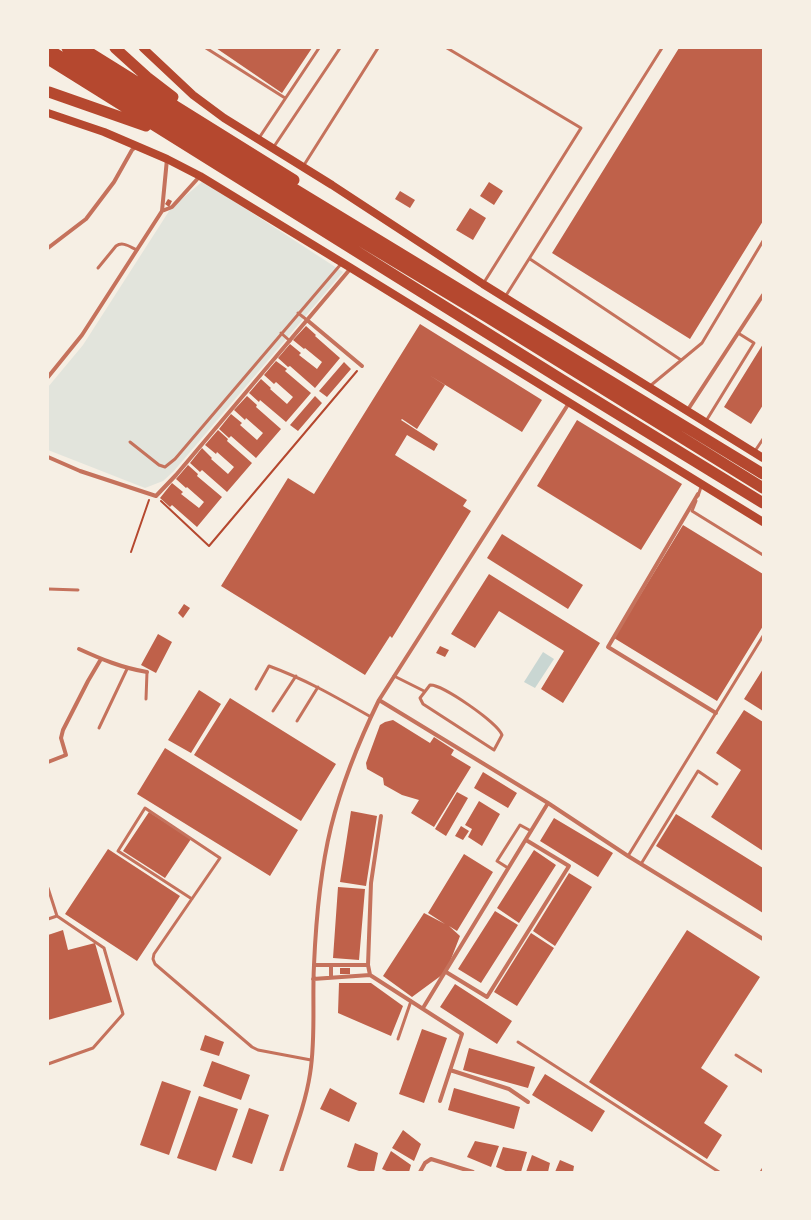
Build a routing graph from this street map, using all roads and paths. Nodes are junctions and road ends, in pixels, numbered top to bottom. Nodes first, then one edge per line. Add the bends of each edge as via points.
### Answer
1 (67, 48) edge
2 (82, 48) edge
3 (115, 48) edge
4 (143, 48) edge
5 (206, 48) edge
6 (319, 48) edge
7 (340, 48) edge
8 (378, 48) edge
9 (447, 48) edge
10 (662, 48) edge
11 (48, 49) edge
12 (48, 59) edge
13 (49, 92) edge
14 (285, 98) junction
15 (49, 114) edge
16 (221, 135) junction
17 (258, 139) junction
18 (137, 145) junction
19 (273, 148) junction
20 (167, 159) junction
21 (210, 160) junction
22 (303, 167) junction
23 (200, 176) junction
24 (162, 211) junction
25 (763, 241) edge
26 (48, 248) edge
27 (137, 250) junction
28 (530, 259) junction
29 (342, 263) junction
30 (98, 268) dead end
31 (351, 268) junction
32 (483, 284) junction
33 (763, 295) edge
34 (505, 297) junction
35 (298, 313) junction
36 (307, 320) junction
37 (281, 333) junction
38 (738, 333) junction
39 (290, 341) junction
40 (682, 360) junction
41 (362, 366) joint
42 (48, 377) edge
43 (649, 386) junction
44 (569, 402) junction
45 (687, 410) junction
46 (705, 422) junction
47 (713, 439) junction
48 (763, 439) edge
49 (130, 442) dead end
50 (48, 457) edge
51 (763, 458) edge
52 (747, 459) junction
53 (733, 461) dead end
54 (763, 470) edge
55 (763, 474) edge
56 (702, 484) junction
57 (763, 488) edge
58 (698, 494) junction
59 (153, 496) junction
60 (763, 503) edge
61 (763, 522) edge
62 (131, 552) dead end
63 (763, 555) edge
64 (48, 589) edge
65 (78, 590) dead end
66 (763, 636) edge
67 (79, 649) dead end
68 (101, 659) junction
69 (127, 668) junction
70 (147, 672) joint
71 (296, 676) junction
72 (394, 676) junction
73 (318, 687) junction
74 (256, 689) dead end
75 (424, 691) junction
76 (146, 699) dead end
77 (379, 700) junction
78 (273, 712) dead end
79 (716, 713) junction
80 (371, 717) junction
81 (297, 721) dead end
82 (99, 728) dead end
83 (48, 762) edge
84 (717, 784) dead end
85 (548, 803) junction
86 (381, 816) dead end
87 (531, 831) junction
88 (526, 840) junction
89 (628, 856) junction
90 (640, 864) junction
91 (508, 868) junction
92 (48, 889) edge
93 (192, 899) junction
94 (58, 916) junction
95 (48, 919) edge
96 (763, 939) edge
97 (314, 965) junction
98 (331, 965) junction
99 (368, 965) junction
100 (446, 972) junction
101 (370, 974) junction
102 (331, 977) junction
103 (313, 979) junction
104 (411, 1000) junction
105 (423, 1008) junction
106 (398, 1039) dead end
107 (518, 1042) dead end
108 (736, 1055) dead end
109 (311, 1060) junction
110 (48, 1064) edge
111 (450, 1070) junction
112 (763, 1072) edge
113 (440, 1101) dead end
114 (528, 1102) dead end
115 (763, 1169) edge
116 (280, 1172) edge
117 (420, 1172) edge
118 (473, 1172) edge
119 (719, 1172) edge
120 (761, 1172) edge

1 - 55 highway
2 - 16 highway
3 - 16 highway
4 - 17 main road via 193,95
5 - 14 lane
6 - 14 lane
7 - 19 lane
8 - 22 lane
9 - 32 lane via 581,128
10 - 28 lane
11 - 57 highway
12 - 21 highway
13 - 21 highway via 143,125
14 - 17 lane
15 - 18 main road
16 - 47 highway
17 - 19 main road
18 - 20 main road
18 - 26 street via 114,182 86,219
19 - 22 main road
20 - 23 main road
20 - 24 street
21 - 60 highway
22 - 32 main road
23 - 24 street via 172,207
23 - 29 main road
24 - 27 street
25 - 40 lane via 702,342
27 - 30 lane via 119,243
27 - 42 street via 82,335
28 - 34 lane
28 - 40 lane
29 - 31 main road
29 - 35 lane
31 - 36 street
31 - 44 main road
32 - 34 main road
33 - 38 street
34 - 43 main road
35 - 36 lane
35 - 37 lane
36 - 39 street
36 - 41 street
37 - 39 lane
37 - 49 lane via 175,459 165,467
38 - 45 street
38 - 46 lane via 754,343
39 - 59 street via 176,474
40 - 43 lane
41 - 59 path via 209,546
43 - 45 main road
44 - 56 main road
44 - 72 street
45 - 46 main road
46 - 52 main road
47 - 52 highway
47 - 53 lane via 711,447
48 - 52 lane
50 - 59 street
51 - 52 main road
52 - 54 highway
56 - 58 lane
56 - 61 main road
58 - 63 lane via 692,511
58 - 79 street via 608,647
59 - 62 path
64 - 65 lane
66 - 79 lane
67 - 68 street
68 - 69 street
68 - 83 street via 63,730 61,738 66,755
69 - 70 street
69 - 82 lane
70 - 76 lane
71 - 73 lane
71 - 74 lane via 269,666
71 - 78 lane
72 - 75 lane
72 - 77 street
73 - 80 lane
73 - 81 lane
75 - 75 lane via 420,698 425,706 494,750 502,735 496,726 439,688 430,685
77 - 80 street
77 - 85 street
79 - 89 lane
80 - 97 street via 352,761 331,826 324,862
84 - 90 lane via 698,771
85 - 87 street
85 - 89 street
86 - 99 street via 372,883
87 - 88 street
87 - 91 lane via 520,825 497,861
88 - 91 street
88 - 100 street via 569,866 487,997
89 - 90 street
90 - 96 street
91 - 100 street
92 - 94 lane
93 - 93 lane via 220,858 145,808 118,851
93 - 109 lane via 154,954 155,964 252,1047
94 - 95 lane
94 - 110 lane via 104,948 123,1014 93,1048
97 - 98 street
97 - 103 street
98 - 99 street
98 - 102 street
99 - 101 street
100 - 105 street
101 - 102 street
101 - 104 street
102 - 103 street
103 - 109 street
104 - 105 street
104 - 106 lane
105 - 111 street via 462,1034
107 - 119 lane
108 - 112 lane
109 - 116 street via 301,1112
111 - 113 street
111 - 114 street via 509,1089
115 - 120 lane
117 - 118 street via 431,1159

